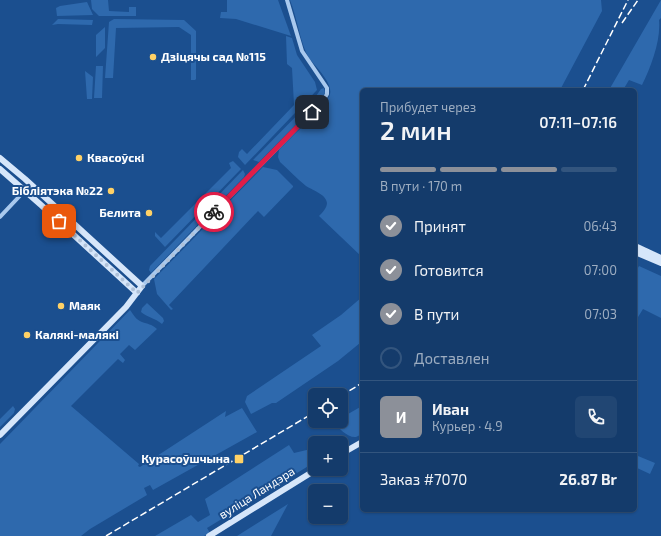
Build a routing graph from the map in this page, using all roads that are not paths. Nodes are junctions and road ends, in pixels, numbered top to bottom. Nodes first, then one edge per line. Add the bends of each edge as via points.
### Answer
1 (287, 0) edge
2 (0, 158) edge
3 (0, 169) edge
4 (31, 184) junction
5 (25, 191) junction
6 (0, 217) edge
7 (637, 247) edge
8 (637, 253) edge
9 (661, 258) edge
10 (661, 263) edge
11 (142, 286) junction
12 (137, 293) junction
13 (0, 435) edge
14 (360, 443) edge
15 (348, 450) edge
16 (308, 475) edge
17 (209, 536) edge

1 - 11 street via 302,51 322,79 327,94
2 - 4 main road
3 - 5 main road
4 - 5 street
4 - 11 main road
5 - 6 street
5 - 12 main road
7 - 9 main road
8 - 10 main road
11 - 12 main road
12 - 13 main road
14 - 15 main road
16 - 17 main road, вуліца Ландэра

